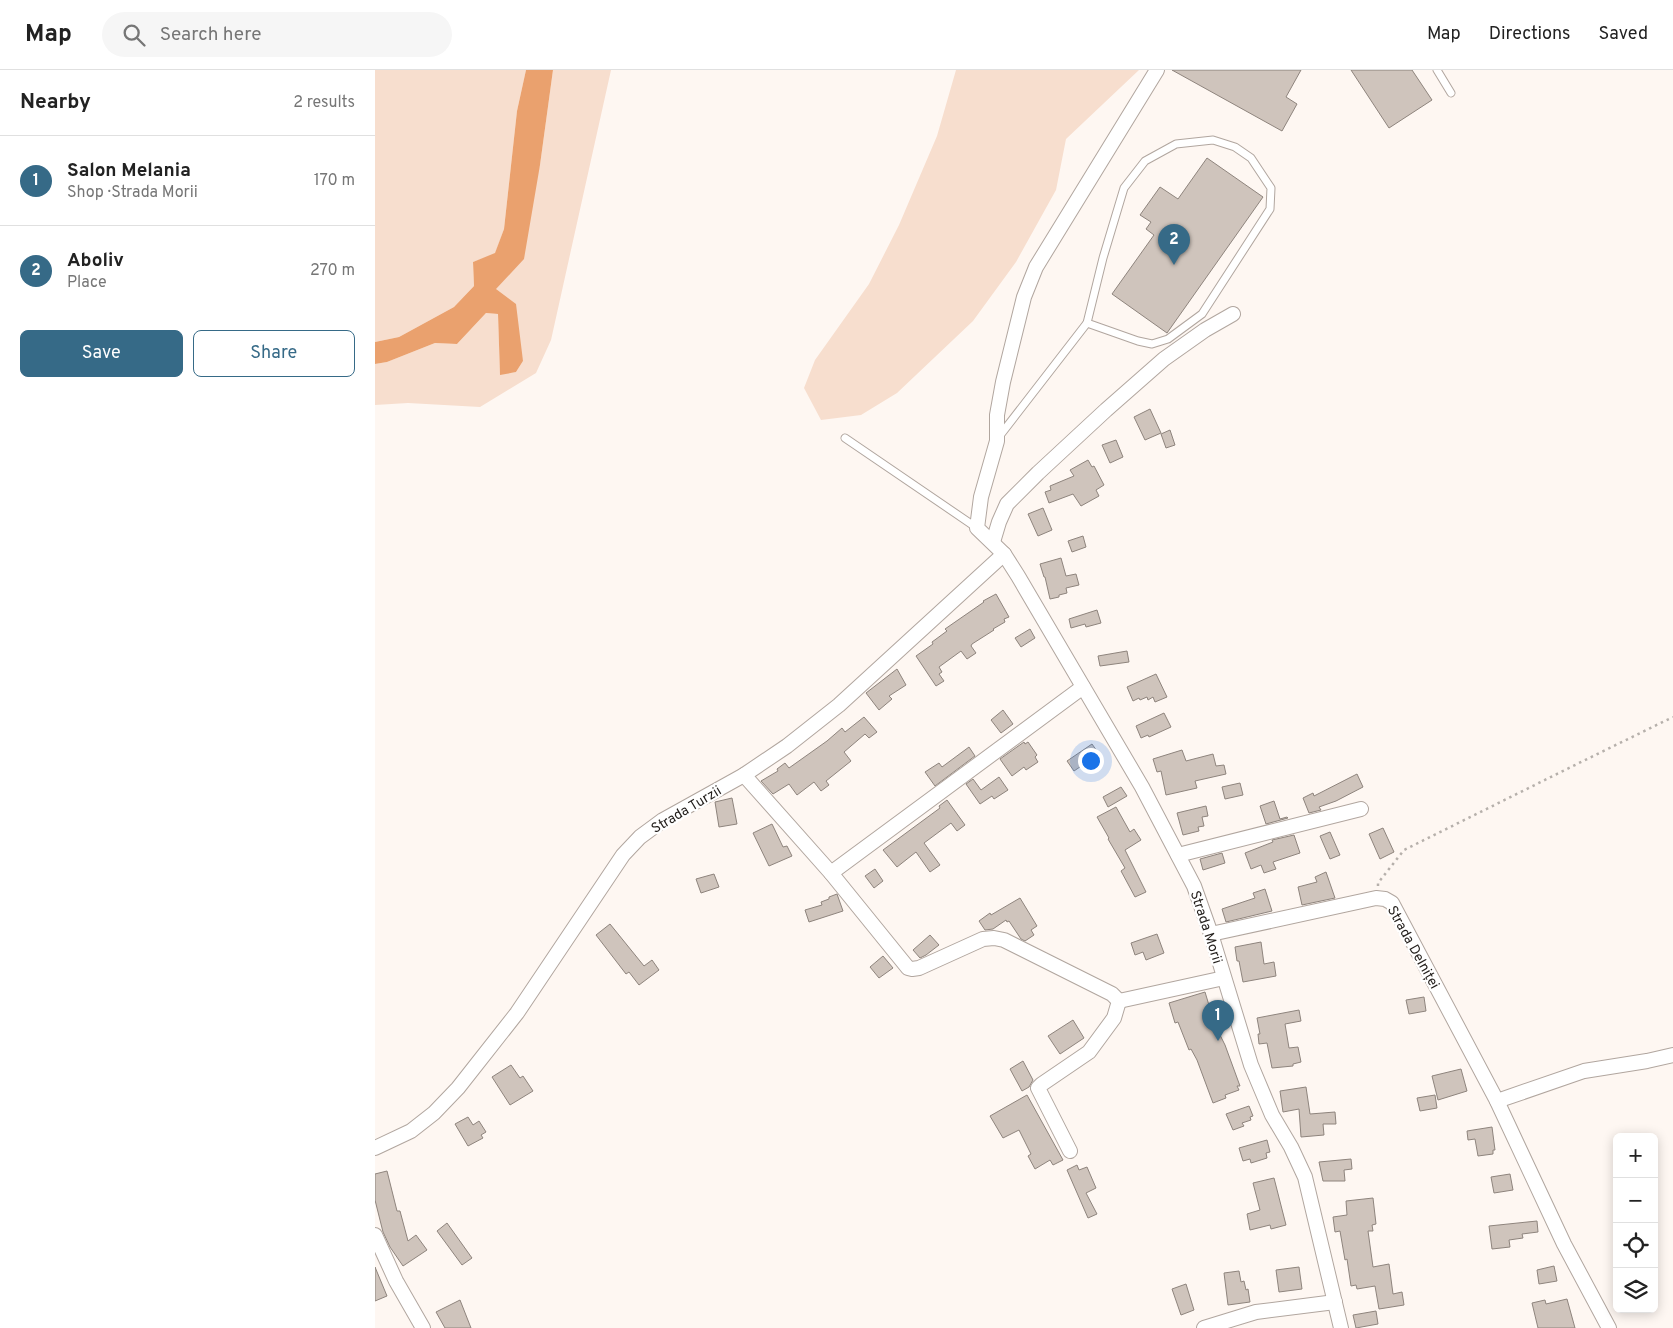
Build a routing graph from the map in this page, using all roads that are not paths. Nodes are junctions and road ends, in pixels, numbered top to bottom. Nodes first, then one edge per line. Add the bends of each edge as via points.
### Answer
1 (1157, 70) edge
2 (1437, 70) edge
3 (1451, 93) dead end
4 (1233, 314) dead end
5 (1087, 323) junction
6 (845, 438) dead end
7 (997, 440) junction
8 (977, 528) junction
9 (993, 542) junction
10 (1005, 554) junction
11 (1083, 687) junction
12 (744, 775) junction
13 (1361, 809) dead end
14 (1178, 855) junction
15 (831, 873) junction
16 (1211, 934) junction
17 (1224, 978) junction
18 (1119, 1001) junction
19 (1673, 1055) edge
20 (1497, 1101) junction
21 (375, 1148) edge
22 (1070, 1151) dead end
23 (375, 1235) edge
24 (1335, 1302) junction
25 (423, 1328) edge
26 (1204, 1328) edge
27 (1341, 1328) edge
28 (1609, 1328) edge

1 - 7 street via 1036,267 1024,297 1003,382 997,415
2 - 3 lane
4 - 9 street via 1164,359 1038,473 1007,504
5 - 5 lane via 1124,188 1145,161 1176,144 1213,140 1235,146 1251,158 1271,188 1270,209 1202,314 1168,339 1152,344
5 - 7 lane
6 - 8 lane
7 - 8 street via 981,497
8 - 9 street, Strada Morii
9 - 10 street, Strada Morii
10 - 11 street, Strada Morii
10 - 12 street, Strada Turzii via 839,705
11 - 14 street, Strada Morii
11 - 15 street
12 - 15 street
12 - 21 street, Strada Turzii via 663,820 640,837 623,855 517,1013 458,1088 435,1113 411,1131
13 - 14 street
14 - 16 street, Strada Morii via 1194,886
15 - 18 street via 908,968 919,968 983,939 994,938 1112,994
16 - 17 street, Strada Morii
16 - 20 street, Strada Delniței via 1376,898 1392,903
17 - 18 street
17 - 24 street, Strada Morii via 1251,1065 1305,1177
18 - 22 street via 1114,1018 1089,1052 1038,1088
19 - 20 street via 1585,1071
20 - 28 street, Strada Delniței via 1564,1244
23 - 25 street
24 - 26 street via 1256,1312
24 - 27 street, Strada Morii

